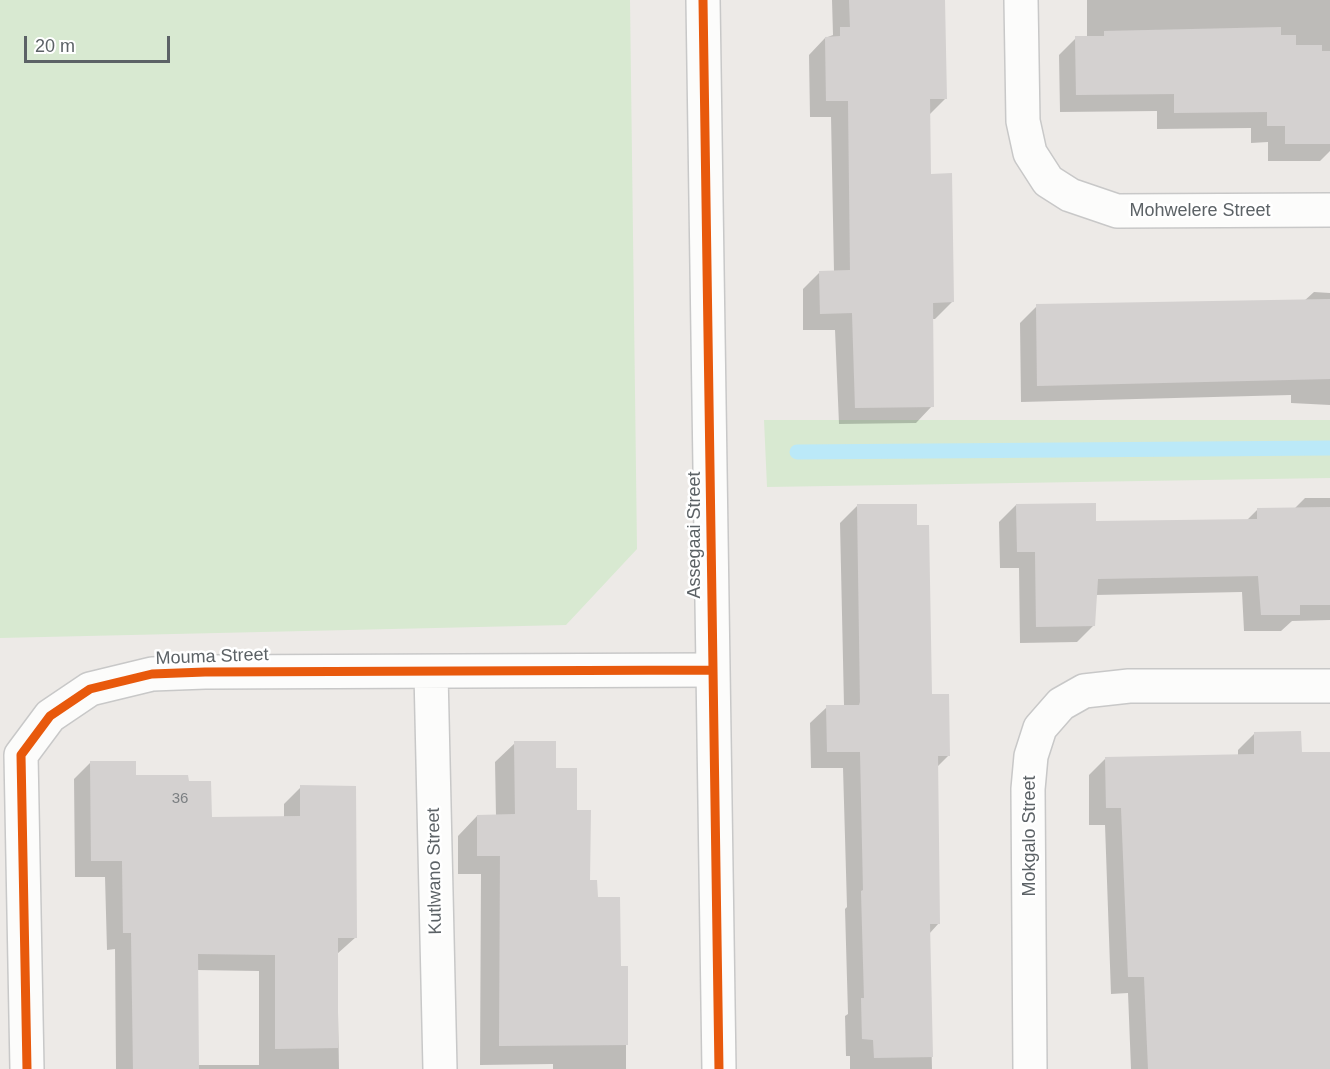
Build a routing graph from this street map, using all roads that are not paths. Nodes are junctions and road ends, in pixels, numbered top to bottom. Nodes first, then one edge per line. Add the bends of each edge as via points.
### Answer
1 (704, 0) edge
2 (1021, 0) edge
3 (1330, 210) edge
4 (712, 670) junction
5 (431, 673) junction
6 (1330, 686) edge
7 (10, 749) edge
8 (27, 1069) edge
9 (440, 1069) edge
10 (719, 1069) edge
11 (1030, 1069) edge

1 - 4 street, Assegaai Street
2 - 3 street, Mohwelere Street via 1023,121 1030,153 1048,181 1070,195 1117,211
4 - 5 street, Mouma Street
4 - 10 street, Assegaai Street
5 - 7 street, Mouma Street via 152,674 90,689
5 - 9 street, Kutlwano Street
6 - 11 street, Mokgalo Street via 1129,686 1084,691 1061,704 1041,728 1031,756 1028,789
7 - 8 street, Mouma Street

